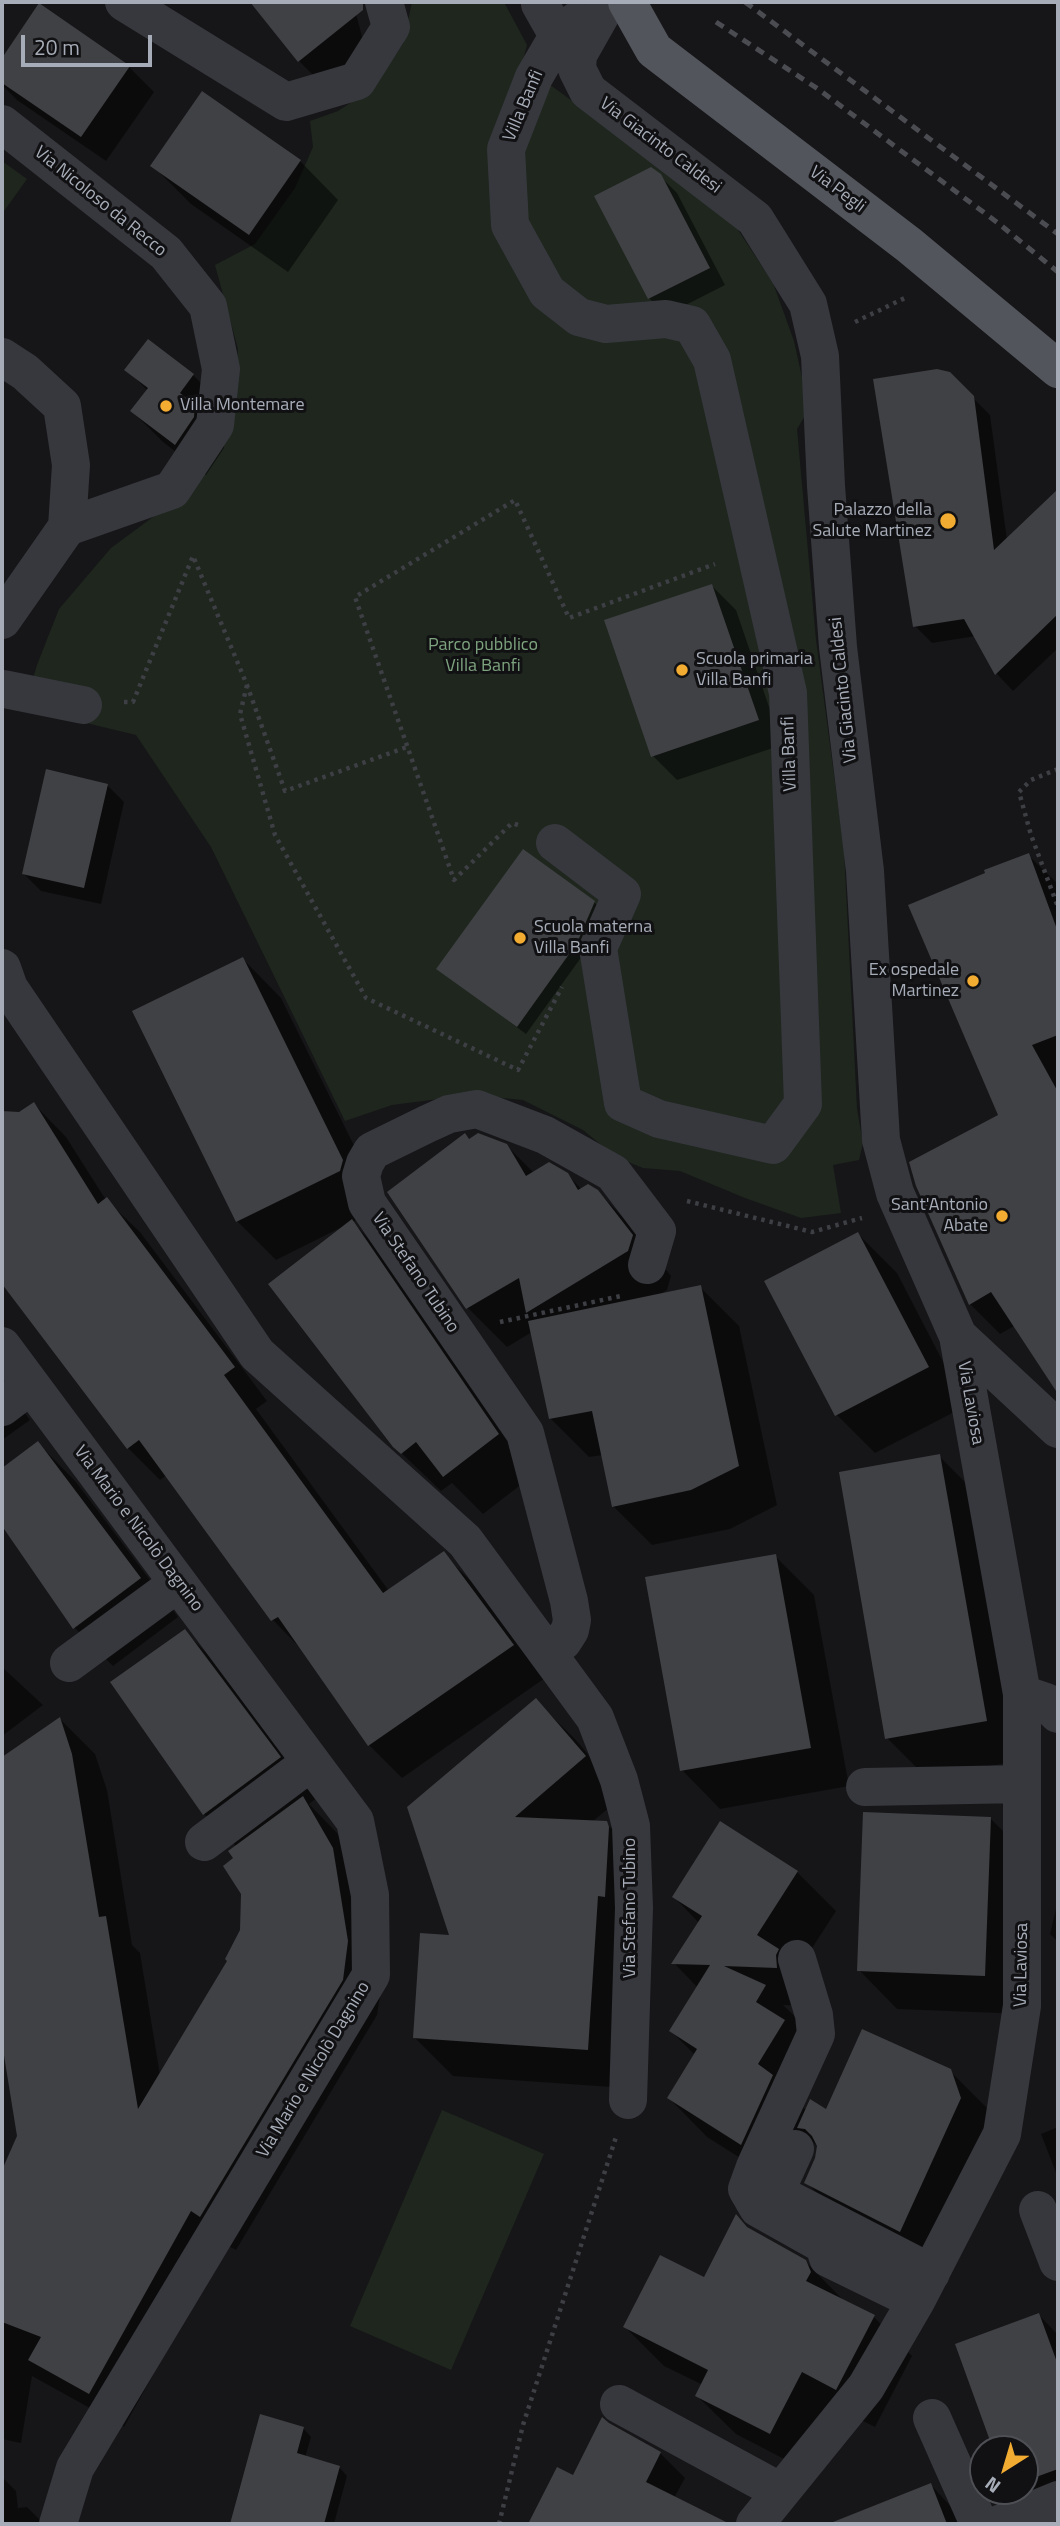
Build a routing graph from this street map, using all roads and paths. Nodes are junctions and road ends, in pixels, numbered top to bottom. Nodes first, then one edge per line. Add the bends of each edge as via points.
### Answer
1 (124, 2) edge
2 (384, 2) edge
3 (627, 2) edge
4 (568, 11) edge
5 (579, 73) junction
6 (2, 124) edge
7 (912, 294) dead end
8 (817, 341) junction
9 (2, 357) edge
10 (1058, 369) edge
11 (67, 527) junction
12 (755, 549) junction
13 (2, 621) edge
14 (3, 685) edge
15 (247, 685) junction
16 (83, 705) joint
17 (407, 747) junction
18 (1058, 769) edge
19 (555, 843) joint
20 (1058, 907) edge
21 (598, 948) junction
22 (2, 968) edge
23 (685, 1200) dead end
24 (902, 1208) junction
25 (637, 1280) joint
26 (454, 1332) junction
27 (958, 1336) junction
28 (2, 1346) edge
29 (16, 1396) edge
30 (1058, 1429) edge
31 (178, 1583) junction
32 (549, 1653) junction
33 (69, 1663) dead end
34 (1022, 1694) junction
35 (1058, 1714) edge
36 (311, 1762) junction
37 (1022, 1784) junction
38 (865, 1787) dead end
39 (204, 1842) dead end
40 (797, 1959) dead end
41 (628, 2099) joint
42 (795, 2149) dead end
43 (1038, 2210) dead end
44 (1058, 2262) edge
45 (923, 2287) junction
46 (619, 2404) dead end
47 (932, 2418) dead end
48 (780, 2492) junction
49 (1058, 2500) edge
50 (58, 2524) edge
51 (499, 2524) edge
52 (755, 2524) edge
53 (979, 2524) edge
54 (999, 2524) edge

1 - 2 street via 286,102 357,81 391,27
3 - 10 main road, Via Pegli via 654,50 909,245
4 - 5 street, Via Giacinto Caldesi
4 - 5 street
4 - 12 street, Villa Banfi via 534,77 506,149 510,225 547,292 579,317 606,324 666,320 692,325 712,360
5 - 8 street, Via Giacinto Caldesi via 588,92 755,219 808,304
6 - 11 street, Via Nicoloso da Recco via 166,253 208,306 221,369 215,425 172,490
7 - 8 path
8 - 24 street, Via Giacinto Caldesi via 838,647 865,871 881,1140
9 - 11 street via 62,406 71,465
11 - 13 street
12 - 17 path via 569,618 515,500 355,597
12 - 21 street, Villa Banfi via 788,693 803,1091 803,1104 773,1144 659,1119 623,1103
14 - 16 street
15 - 16 path via 193,556 133,702
15 - 17 path via 285,791
15 - 21 path via 240,714 275,835 366,998 518,1070 558,991
17 - 19 path via 454,880 512,823
18 - 20 path via 1031,780 1019,792
19 - 21 street via 622,894
22 - 32 street, Via Stefano Tubino via 9,988 257,1354 465,1541
23 - 24 path via 812,1232
24 - 27 street, Via Giacinto Caldesi
25 - 26 path
25 - 26 street, Via Stefano Tubino via 657,1231 613,1173 545,1135 477,1110 449,1114 372,1151 361,1176 367,1203
26 - 32 street, Via Stefano Tubino via 525,1433 572,1620 570,1630
27 - 30 street, Via Giacinto Caldesi
27 - 34 street, Via Laviosa
28 - 29 street, Via Mario e Nicolò Dagnino
29 - 31 street, Via Mario e Nicolò Dagnino
31 - 33 street
31 - 36 street, Via Mario e Nicolò Dagnino
32 - 41 street, Via Stefano Tubino via 595,1718 631,1826 634,1908
34 - 35 street via 1046,1702
34 - 37 street, Via Laviosa
36 - 39 street
36 - 50 street, Via Mario e Nicolò Dagnino via 355,1821 370,1895 371,1975 75,2468
37 - 38 street
37 - 45 street, Via Laviosa via 1023,2006 1002,2134
40 - 45 street via 816,2034 747,2189 758,2208 824,2245 828,2258
41 - 51 path via 523,2425
42 - 45 street via 778,2194
43 - 44 street
45 - 48 street, Via Laviosa via 866,2387
46 - 48 street
47 - 53 street
48 - 52 street, Via Laviosa
49 - 54 street

